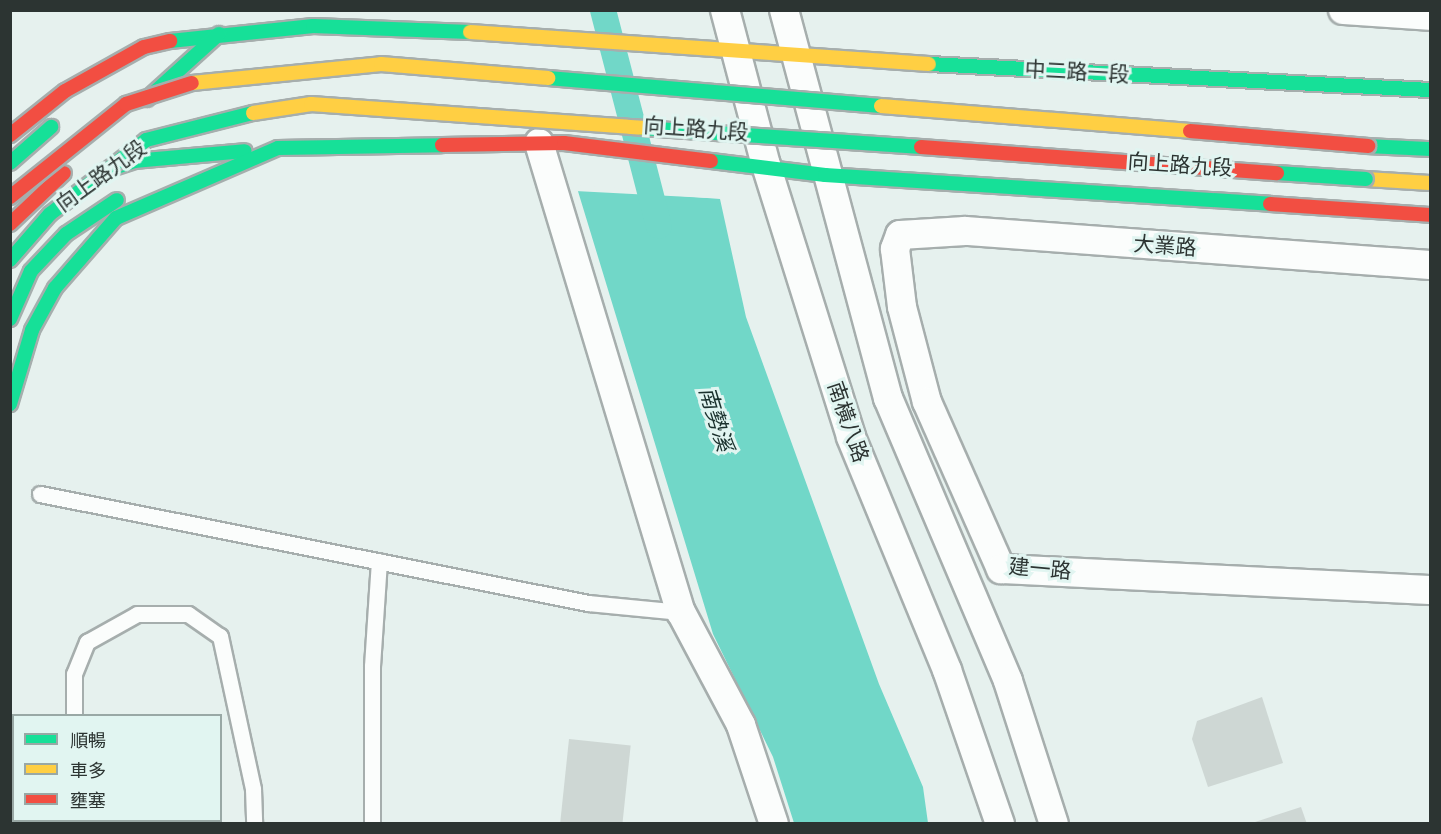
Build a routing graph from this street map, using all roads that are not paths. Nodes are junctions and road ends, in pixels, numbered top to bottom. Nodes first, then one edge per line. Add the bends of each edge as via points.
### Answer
1 (725, 10) edge
2 (784, 10) edge
3 (1343, 10) edge
4 (1431, 16) edge
5 (219, 34) junction
6 (729, 47) junction
7 (795, 57) junction
8 (165, 59) dead end
9 (1431, 90) edge
10 (61, 118) dead end
11 (10, 135) edge
12 (551, 143) junction
13 (278, 148) junction
14 (1431, 149) edge
15 (10, 163) edge
16 (760, 165) junction
17 (178, 173) dead end
18 (825, 175) junction
19 (1431, 183) edge
20 (130, 194) dead end
21 (10, 196) edge
22 (28, 204) junction
23 (1431, 215) edge
24 (10, 224) edge
25 (900, 235) joint
26 (10, 260) edge
27 (1431, 265) edge
28 (10, 319) edge
29 (10, 404) edge
30 (40, 494) dead end
31 (379, 561) junction
32 (1001, 569) junction
33 (967, 584) junction
34 (1431, 590) edge
35 (681, 612) junction
36 (74, 714) edge
37 (254, 824) edge
38 (372, 824) edge
39 (774, 824) edge
40 (1000, 824) edge
41 (1054, 824) edge

1 - 6 street, 南橫八路
2 - 7 street
3 - 4 street
5 - 6 main road, 中二路一段 via 313,27 522,34
5 - 8 main road
5 - 11 main road via 144,47 65,90
5 - 22 main road
6 - 7 main road, 中二路一段
6 - 16 street, 南橫八路
7 - 9 main road, 中二路一段
7 - 18 street
10 - 15 main road
12 - 13 main road, 向上路九段
12 - 16 main road, 向上路九段
12 - 35 street
13 - 17 main road
13 - 22 main road via 134,161
13 - 29 main road, 向上路九段 via 116,218 55,288 32,330
14 - 21 main road, 向上路九段, bridge via 381,64 201,80 126,104
16 - 18 main road
16 - 40 street, 南橫八路 via 851,437 947,670
18 - 23 main road
18 - 33 street via 888,398
19 - 26 main road, 向上路九段, bridge via 311,104 205,121 146,140 50,214
20 - 28 main road via 66,234 31,271
22 - 24 main road
25 - 27 street, 大業路 via 965,231
25 - 32 street, 建一路 via 895,249 902,308 921,382
30 - 31 lane
31 - 35 lane via 588,603
31 - 38 lane via 372,666
32 - 33 street
32 - 34 street, 建一路
33 - 41 street via 1008,681
35 - 39 street via 741,725
36 - 37 lane via 74,674 87,642 137,615 188,614 220,636 253,789

